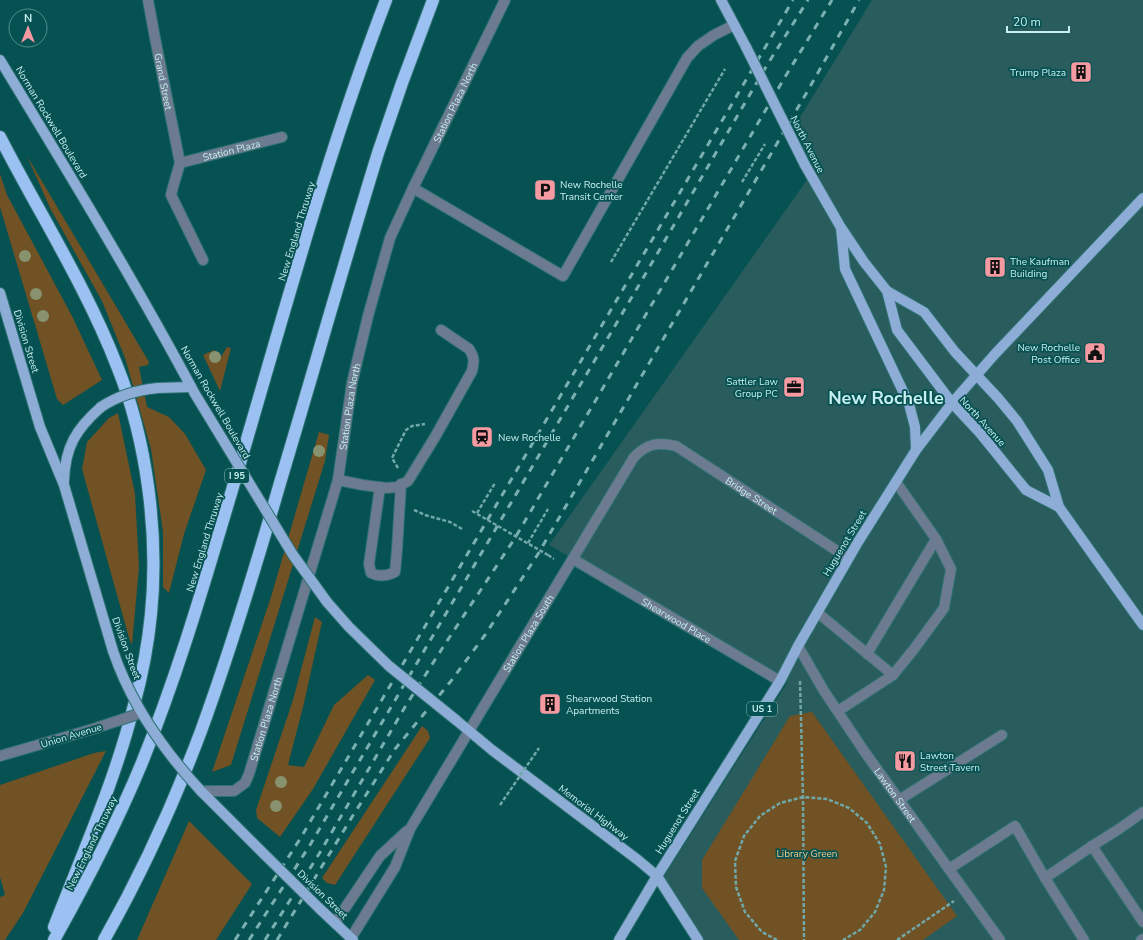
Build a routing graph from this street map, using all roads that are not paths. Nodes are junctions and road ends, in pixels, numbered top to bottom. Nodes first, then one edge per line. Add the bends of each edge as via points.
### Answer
1 (148, 0) edge
2 (386, 0) edge
3 (433, 0) edge
4 (505, 0) edge
5 (721, 0) edge
6 (734, 25) junction
7 (0, 60) edge
8 (0, 137) edge
9 (282, 137) dead end
10 (180, 163) junction
11 (413, 188) junction
12 (1143, 198) edge
13 (840, 226) junction
14 (203, 260) dead end
15 (887, 291) junction
16 (0, 295) edge
17 (441, 330) dead end
18 (977, 375) junction
19 (193, 390) junction
20 (952, 403) junction
21 (652, 444) joint
22 (916, 450) junction
23 (338, 480) junction
24 (896, 482) junction
25 (401, 484) junction
26 (64, 485) junction
27 (380, 487) junction
28 (1059, 507) junction
29 (936, 539) junction
30 (848, 558) junction
31 (573, 559) junction
32 (818, 613) junction
33 (1143, 626) edge
34 (798, 646) junction
35 (867, 654) junction
36 (893, 675) junction
37 (780, 681) junction
38 (838, 711) junction
39 (141, 713) junction
40 (456, 720) joint
41 (469, 731) junction
42 (1002, 734) dead end
43 (0, 756) edge
44 (200, 791) junction
45 (899, 800) junction
46 (1143, 812) edge
47 (410, 829) junction
48 (1092, 846) junction
49 (949, 869) junction
50 (657, 876) junction
51 (1045, 878) junction
52 (1143, 922) edge
53 (335, 923) junction
54 (352, 939) edge
55 (49, 940) edge
56 (54, 940) edge
57 (104, 940) edge
58 (619, 940) edge
59 (698, 940) edge
60 (1000, 940) edge
61 (1084, 940) edge

1 - 10 street, Grand Street
2 - 56 highway, New England Thruway / I 95 via 321,187 214,550 168,693 140,766 110,833
3 - 57 highway via 378,153 226,660 173,800 141,870
4 - 11 street, Station Plaza North
5 - 6 main road, North Avenue
6 - 11 street via 698,46 687,58 563,276
6 - 13 main road, North Avenue, bridge via 805,165
7 - 19 main road, Norman Rockwell Boulevard via 132,280
8 - 55 highway via 93,310 118,368 142,449 152,523 151,613 145,657 134,706 104,798
9 - 10 street, Station Plaza
10 - 14 street via 171,195
11 - 23 street, Station Plaza North via 390,238 368,316 352,383
12 - 18 main road, Huguenot Street / US 1
13 - 15 main road, North Avenue
13 - 22 main road via 845,269 909,404 915,427
15 - 18 main road, North Avenue via 924,312 955,352
15 - 20 main road, North Avenue via 897,330
16 - 26 main road, Division Street via 40,427
17 - 25 street via 469,349 474,361 472,371 412,475 408,481
18 - 20 main road, Huguenot Street / US 1
18 - 28 main road, North Avenue via 1017,421 1048,470
19 - 26 main road, bridge via 158,388 134,392 111,400 101,407 80,428 72,442 64,470
19 - 40 main road, Norman Rockwell Boulevard, bridge via 314,586 349,627 384,662
20 - 22 main road, Huguenot Street / US 1
20 - 28 main road, North Avenue via 1026,490
21 - 30 street, Bridge Street via 665,443 676,446
21 - 31 street, Station Plaza South via 641,449 634,457
22 - 24 main road, Huguenot Street / US 1
23 - 27 street
23 - 44 street, Station Plaza North via 249,774 245,783 234,791
24 - 29 street
24 - 30 main road, Huguenot Street / US 1
25 - 27 street via 397,487
25 - 27 street via 395,572 385,576 371,573 368,564
26 - 39 main road, Division Street, bridge via 113,651
28 - 33 main road, North Avenue
29 - 35 street
29 - 36 street via 951,569 944,608
30 - 32 main road, Huguenot Street / US 1
31 - 37 street, Shearwood Place
31 - 41 street, Station Plaza South
32 - 34 main road, Huguenot Street / US 1
32 - 35 street
34 - 37 main road, Huguenot Street / US 1
34 - 38 street, Lawton Street
35 - 36 street
36 - 38 street
37 - 50 main road, Huguenot Street / US 1
38 - 45 street, Lawton Street
39 - 43 street, Union Avenue, bridge
39 - 44 main road, Division Street, bridge via 176,764
40 - 41 main road, Memorial Highway
41 - 47 street, Station Plaza South
41 - 50 main road, Memorial Highway
42 - 45 street
44 - 53 main road, Division Street, bridge
45 - 49 street, Lawton Street
46 - 48 street
47 - 53 street, Station Plaza South via 380,856
47 - 54 street, Station Plaza South via 395,867
48 - 51 street
48 - 52 street
49 - 51 street via 1015,826
49 - 60 street, Lawton Street
50 - 58 main road, Huguenot Street / US 1
50 - 59 main road, Memorial Highway
51 - 61 street
53 - 54 main road, Division Street

